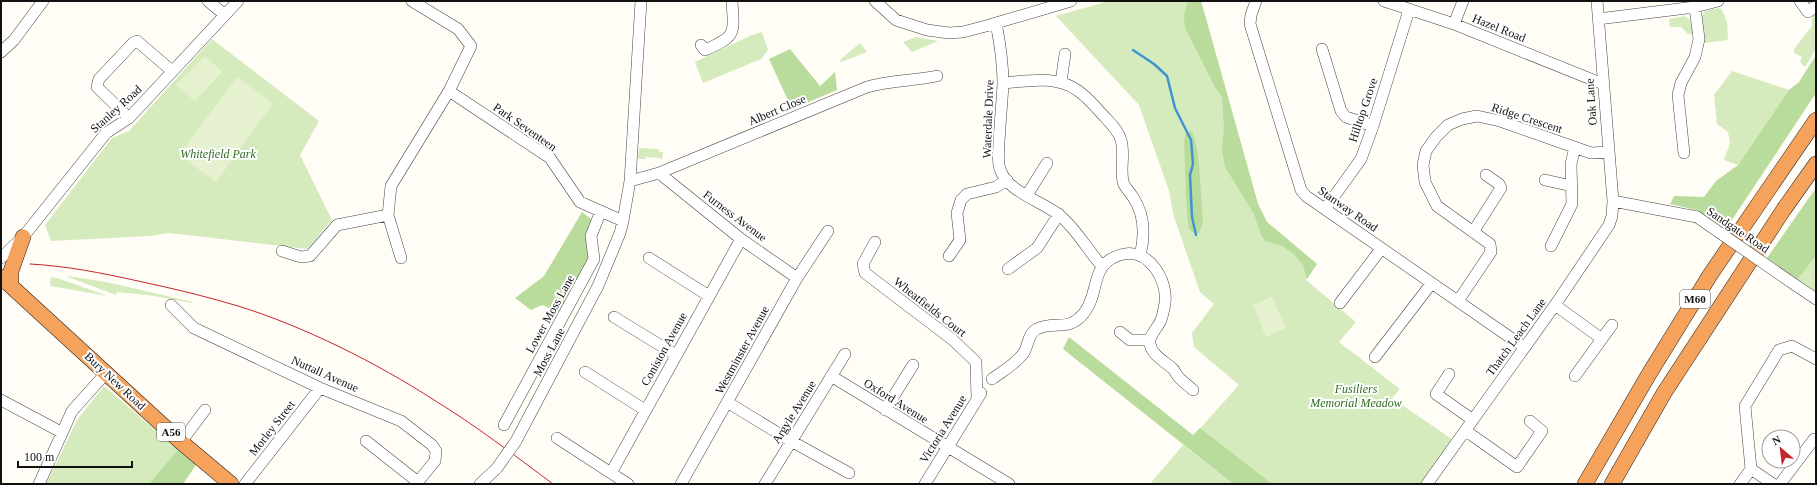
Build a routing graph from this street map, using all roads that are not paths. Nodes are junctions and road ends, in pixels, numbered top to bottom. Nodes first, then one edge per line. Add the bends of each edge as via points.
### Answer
1 (43, 1) edge
2 (208, 1) edge
3 (238, 1) edge
4 (412, 1) edge
5 (642, 1) edge
6 (732, 1) edge
7 (875, 1) edge
8 (1071, 1) edge
9 (1256, 1) edge
10 (1384, 1) edge
11 (1463, 1) edge
12 (1596, 1) edge
13 (1718, 1) edge
14 (1800, 1) edge
15 (1057, 3) edge
16 (1702, 4) edge
17 (34, 6) edge
18 (1816, 6) edge
19 (1409, 10) junction
20 (225, 15) junction
21 (1598, 18) junction
22 (996, 23) junction
23 (1454, 24) junction
24 (701, 45) dead end
25 (1322, 49) dead end
26 (1, 52) edge
27 (1062, 60) dead end
28 (172, 72) junction
29 (937, 76) dead end
30 (1061, 82) junction
31 (1003, 83) junction
32 (1603, 84) junction
33 (449, 91) junction
34 (129, 118) junction
35 (1816, 120) edge
36 (1373, 126) junction
37 (1575, 148) junction
38 (1608, 152) junction
39 (1684, 153) dead end
40 (1047, 163) dead end
41 (1816, 164) edge
42 (658, 173) junction
43 (1486, 175) dead end
44 (1007, 180) junction
45 (1544, 180) dead end
46 (630, 181) junction
47 (1572, 186) junction
48 (1027, 195) junction
49 (1613, 201) junction
50 (1325, 209) junction
51 (601, 211) junction
52 (1059, 214) junction
53 (388, 215) junction
54 (623, 221) junction
55 (828, 231) dead end
56 (1473, 232) junction
57 (23, 237) junction
58 (741, 239) junction
59 (876, 242) dead end
60 (1551, 246) dead end
61 (1381, 249) junction
62 (282, 252) dead end
63 (955, 252) dead end
64 (1140, 256) junction
65 (1, 258) edge
66 (401, 258) dead end
67 (649, 258) dead end
68 (1102, 266) junction
69 (1008, 269) dead end
70 (797, 278) junction
71 (6, 281) edge
72 (1431, 284) junction
73 (709, 296) junction
74 (1816, 299) edge
75 (1458, 301) junction
76 (1340, 303) dead end
77 (170, 304) dead end
78 (1555, 305) junction
79 (614, 317) dead end
80 (1612, 325) dead end
81 (1120, 332) dead end
82 (1602, 339) junction
83 (1149, 340) junction
84 (1524, 347) junction
85 (845, 354) dead end
86 (676, 355) junction
87 (1375, 357) dead end
88 (1816, 359) edge
89 (913, 365) dead end
90 (585, 372) dead end
91 (106, 373) junction
92 (1449, 374) dead end
93 (832, 376) junction
94 (1576, 376) dead end
95 (992, 379) dead end
96 (320, 388) junction
97 (984, 389) dead end
98 (1193, 390) dead end
99 (978, 399) junction
100 (1, 400) edge
101 (727, 402) junction
102 (205, 410) dead end
103 (645, 410) junction
104 (885, 410) junction
105 (1473, 420) junction
106 (1530, 421) dead end
107 (504, 425) dead end
108 (1466, 431) junction
109 (61, 432) junction
110 (557, 438) dead end
111 (1814, 439) dead end
112 (791, 441) junction
113 (181, 442) junction
114 (368, 445) dead end
115 (947, 448) junction
116 (1751, 468) junction
117 (611, 473) junction
118 (849, 473) dead end
119 (417, 483) edge
120 (39, 484) edge
121 (230, 484) edge
122 (245, 484) edge
123 (480, 484) edge
124 (628, 484) edge
125 (681, 484) edge
126 (764, 484) edge
127 (925, 484) edge
128 (1009, 484) edge
129 (1427, 484) edge
130 (1585, 484) edge
131 (1612, 484) edge
132 (1740, 484) edge
133 (1773, 484) edge
134 (1780, 484) edge

1 - 17 street
2 - 20 street
3 - 20 street, Stanley Road
4 - 33 street via 458,29 471,46
5 - 46 street
6 - 24 street via 734,27 731,35 725,41 705,50
7 - 22 street via 896,20 927,30 956,33
8 - 15 street
9 - 50 street, Stanway Road via 1250,24 1302,190 1306,196
10 - 19 street, Hazel Road
11 - 23 street
12 - 21 street, Oak Lane
13 - 16 street
14 - 18 street via 1808,12
15 - 22 street
16 - 21 street
16 - 39 street via 1695,57 1681,83 1678,95
17 - 26 street via 14,40
19 - 23 street, Hazel Road
19 - 36 street, Hilltop Grove
20 - 28 street, Stanley Road
21 - 32 street, Oak Lane
22 - 31 street, Waterdale Drive
23 - 32 street, Hazel Road
25 - 36 street via 1341,111 1346,117
27 - 30 street
28 - 34 street, Stanley Road
28 - 34 street via 137,41 99,79 97,87
29 - 42 street, Albert Close via 885,82 867,87
30 - 31 street via 1040,80
30 - 64 street via 1078,90 1114,127 1121,138 1124,184 1134,198 1142,217 1144,238
31 - 44 street, Waterdale Drive via 998,156 999,169
32 - 38 street, Oak Lane
33 - 51 street, Park Seventeen via 550,158 580,202
33 - 53 street via 391,186
34 - 57 street, Stanley Road via 106,134
35 - 130 highway, M60 via 1710,275
36 - 50 street, Hilltop Grove via 1361,158
37 - 38 street, Ridge Crescent via 1591,153
37 - 47 street via 1571,164
37 - 56 street, Ridge Crescent via 1500,121 1476,116 1448,125 1426,151 1423,165 1425,182 1437,206
38 - 49 street, Oak Lane
40 - 48 street
41 - 131 highway, M60 via 1664,393
42 - 46 street, Albert Close
42 - 58 street, Furness Avenue
43 - 56 street via 1501,188
44 - 48 street, Waterdale Drive
44 - 63 street via 996,187 967,194 961,200 957,213 960,240
45 - 47 street
46 - 54 street
47 - 60 street via 1572,204
48 - 52 street, Waterdale Drive
49 - 74 street, Sandgate Road, bridge via 1697,218
49 - 78 street, Thatch Leach Lane via 1609,225
50 - 61 street, Stanway Road
51 - 54 street, Park Seventeen
51 - 107 street, Lower Moss Lane via 591,236 594,259
52 - 68 street, Waterdale Drive
52 - 69 street via 1037,248
53 - 62 street via 337,225 310,256 301,257
53 - 66 street
54 - 123 street, Moss Lane, bridge via 598,286 516,441 497,468
55 - 70 street, Westminster Avenue
56 - 75 street, Ridge Crescent via 1490,244 1491,252
57 - 65 street, Stanley Road
57 - 71 highway
58 - 70 street, Furness Avenue
58 - 73 street, Coniston Avenue
59 - 99 street, Wheatfields Court via 863,264 865,273 953,340 976,362
61 - 72 street, Stanway Road
61 - 76 street
64 - 68 street via 1126,254 1113,257
64 - 83 street via 1149,261 1164,287 1165,302 1161,321
67 - 73 street
68 - 95 street via 1096,276 1090,304 1084,314 1064,326 1046,325 1036,329 1015,363
70 - 101 street, Westminster Avenue
71 - 91 highway, Bury New Road / A56
72 - 75 street, Stanway Road
72 - 87 street
73 - 86 street, Coniston Avenue
75 - 84 street, Stanway Road
77 - 96 street, Nuttall Avenue via 184,313 194,328
78 - 82 street
78 - 84 street, Thatch Leach Lane
79 - 86 street
80 - 82 street
81 - 83 street via 1130,340
82 - 94 street
83 - 98 street via 1158,358 1174,369
84 - 105 street, Thatch Leach Lane
85 - 93 street, Argyle Avenue
86 - 103 street, Coniston Avenue
88 - 116 street via 1792,346 1779,350 1745,406
89 - 104 street
90 - 103 street
91 - 109 street via 72,412
91 - 113 highway, Bury New Road / A56
92 - 105 street via 1436,394
93 - 104 street, Oxford Avenue
93 - 112 street, Argyle Avenue
96 - 119 street, Nuttall Avenue via 395,417 432,445 436,451 435,461
96 - 122 street, Morley Street
97 - 99 street, Victoria Avenue
99 - 115 street, Victoria Avenue
100 - 109 street
101 - 112 street
101 - 125 street, Westminster Avenue
102 - 113 street
103 - 117 street, Coniston Avenue
104 - 115 street, Oxford Avenue
105 - 108 street, Thatch Leach Lane
106 - 108 street via 1542,431 1517,467
108 - 129 street, Thatch Leach Lane
109 - 120 street
110 - 117 street
111 - 134 street
112 - 118 street
112 - 126 street, Argyle Avenue
113 - 121 highway, Bury New Road / A56
114 - 119 street, Nuttall Avenue
115 - 127 street, Victoria Avenue
115 - 128 street, Oxford Avenue
116 - 132 street
116 - 133 street
117 - 124 street

